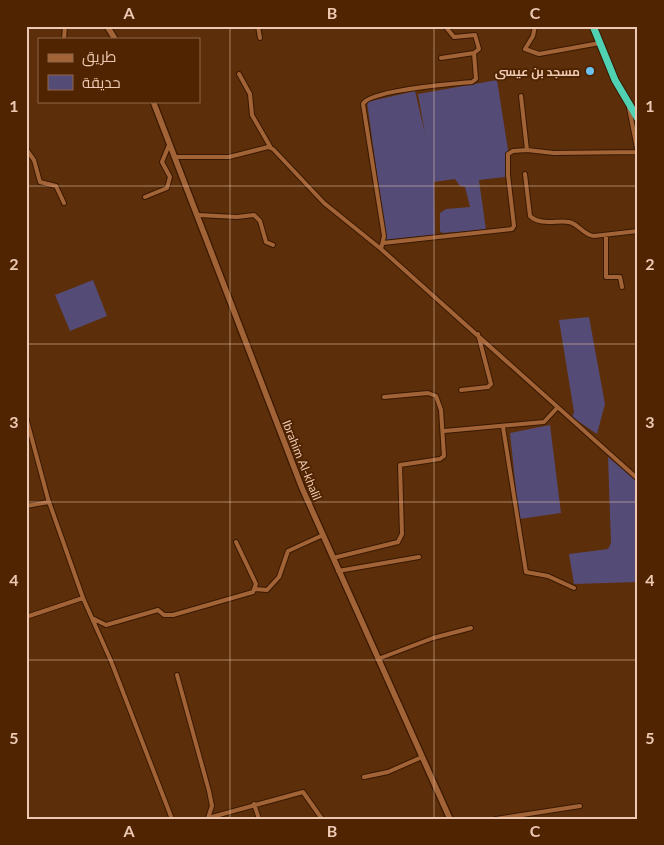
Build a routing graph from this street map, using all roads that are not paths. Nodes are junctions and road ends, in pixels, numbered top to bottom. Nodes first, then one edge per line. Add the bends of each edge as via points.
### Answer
1 (107, 26) edge
2 (258, 26) edge
3 (444, 26) edge
4 (535, 26) edge
5 (593, 26) edge
6 (114, 38) edge
7 (260, 38) dead end
8 (600, 43) junction
9 (474, 53) junction
10 (441, 58) dead end
11 (238, 74) dead end
12 (521, 96) dead end
13 (153, 102) edge
14 (629, 108) junction
15 (638, 119) edge
16 (170, 142) junction
17 (271, 148) junction
18 (26, 149) edge
19 (527, 150) junction
20 (638, 152) edge
21 (175, 157) junction
22 (525, 174) dead end
23 (145, 197) dead end
24 (64, 203) dead end
25 (198, 215) junction
26 (638, 231) edge
27 (606, 235) junction
28 (383, 243) junction
29 (273, 246) dead end
30 (381, 249) junction
31 (622, 287) dead end
32 (478, 334) junction
33 (461, 390) dead end
34 (384, 397) dead end
35 (557, 408) junction
36 (26, 417) edge
37 (503, 427) junction
38 (444, 431) junction
39 (638, 479) edge
40 (49, 502) junction
41 (26, 506) edge
42 (323, 535) junction
43 (236, 542) dead end
44 (419, 557) dead end
45 (333, 558) junction
46 (338, 571) junction
47 (574, 588) dead end
48 (255, 589) junction
49 (83, 598) junction
50 (26, 616) edge
51 (92, 618) junction
52 (471, 628) dead end
53 (378, 659) junction
54 (177, 675) dead end
55 (422, 757) junction
56 (364, 777) dead end
57 (254, 804) junction
58 (580, 806) dead end
59 (207, 818) edge
60 (172, 819) edge
61 (259, 819) edge
62 (322, 819) edge
63 (450, 819) edge
64 (496, 819) edge

1 - 6 street
2 - 7 street
3 - 9 street via 454,37 475,36 479,49
4 - 8 street via 525,49 532,53
5 - 8 highway
8 - 14 highway
9 - 10 street
9 - 28 street via 477,76 472,82 404,90 364,102
11 - 17 street via 250,94 254,119
12 - 19 street
13 - 16 street, Ibrahim Al-khalil
14 - 15 highway
14 - 20 street
16 - 21 street, Ibrahim Al-khalil
16 - 23 street via 162,162 170,177 167,188
17 - 21 street via 229,157
17 - 30 street via 324,203
18 - 24 street via 34,160 40,182 56,186
19 - 20 street via 554,153
19 - 28 street via 508,154 512,229
21 - 25 street, Ibrahim Al-khalil
22 - 27 street via 533,219 568,222 587,236
25 - 29 street via 238,218 254,215 260,221 266,242
25 - 42 street, Ibrahim Al-khalil via 252,362
26 - 27 street
27 - 31 street via 606,277 620,277
28 - 30 street
30 - 32 street
32 - 33 street via 491,384
32 - 35 street
34 - 38 street via 433,394 440,402
35 - 37 street via 544,422
35 - 39 street
36 - 40 street
37 - 38 street
37 - 47 street via 526,572 548,576
38 - 45 street via 443,458 400,466 400,540
40 - 41 street
40 - 49 street
42 - 45 street, Ibrahim Al-khalil
42 - 48 street via 288,551 279,578 266,590
43 - 48 street via 256,584
44 - 46 street
45 - 46 street, Ibrahim Al-khalil
46 - 53 street, Ibrahim Al-khalil
48 - 51 street via 172,615 158,610 106,624
49 - 50 street
49 - 51 street
51 - 60 street
52 - 53 street via 433,638
53 - 55 street, Ibrahim Al-khalil
54 - 59 street via 210,791 212,806
55 - 56 street via 388,772
55 - 63 street, Ibrahim Al-khalil
57 - 59 street
57 - 61 street
57 - 62 street via 303,792
58 - 64 street

